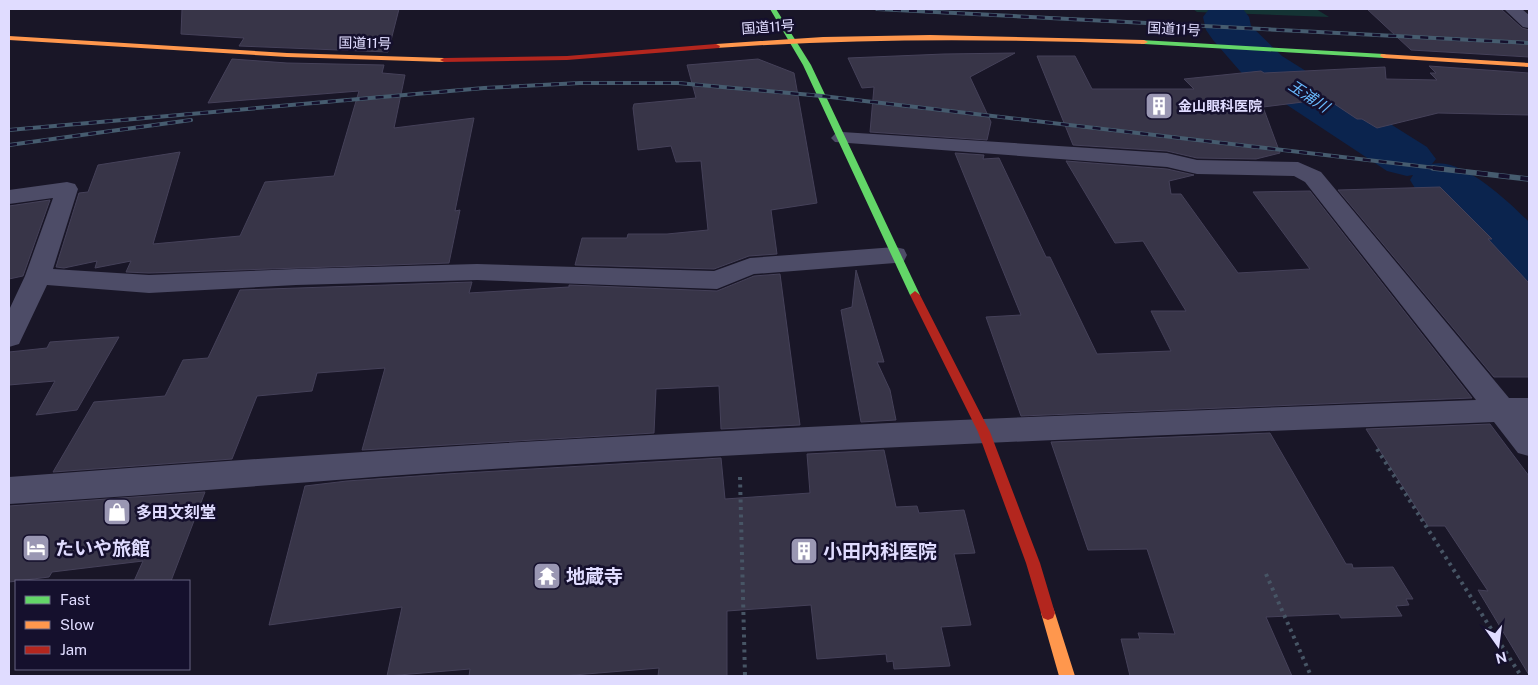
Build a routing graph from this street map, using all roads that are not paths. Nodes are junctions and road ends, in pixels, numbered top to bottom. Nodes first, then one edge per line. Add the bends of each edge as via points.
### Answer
1 (773, 9) edge
2 (1512, 9) edge
3 (1529, 24) edge
4 (9, 38) edge
5 (791, 40) junction
6 (1529, 65) edge
7 (842, 138) junction
8 (9, 197) edge
9 (895, 255) junction
10 (38, 276) junction
11 (9, 337) edge
12 (1516, 409) edge
13 (984, 432) junction
14 (1529, 444) edge
15 (9, 491) edge
16 (1067, 676) edge

1 - 5 main road
2 - 3 street
4 - 5 main road, 国道11号 via 215,53 454,60 621,55
5 - 6 main road, 国道11号 via 1085,39
5 - 7 main road via 807,65
7 - 9 main road
7 - 12 street via 1167,160 1196,167 1298,170 1313,177
8 - 10 street via 67,189
9 - 10 street via 750,266 717,280 477,272 148,284
9 - 13 main road
10 - 11 street
12 - 13 street
12 - 14 street
13 - 15 street via 359,465
13 - 16 main road via 1033,563

